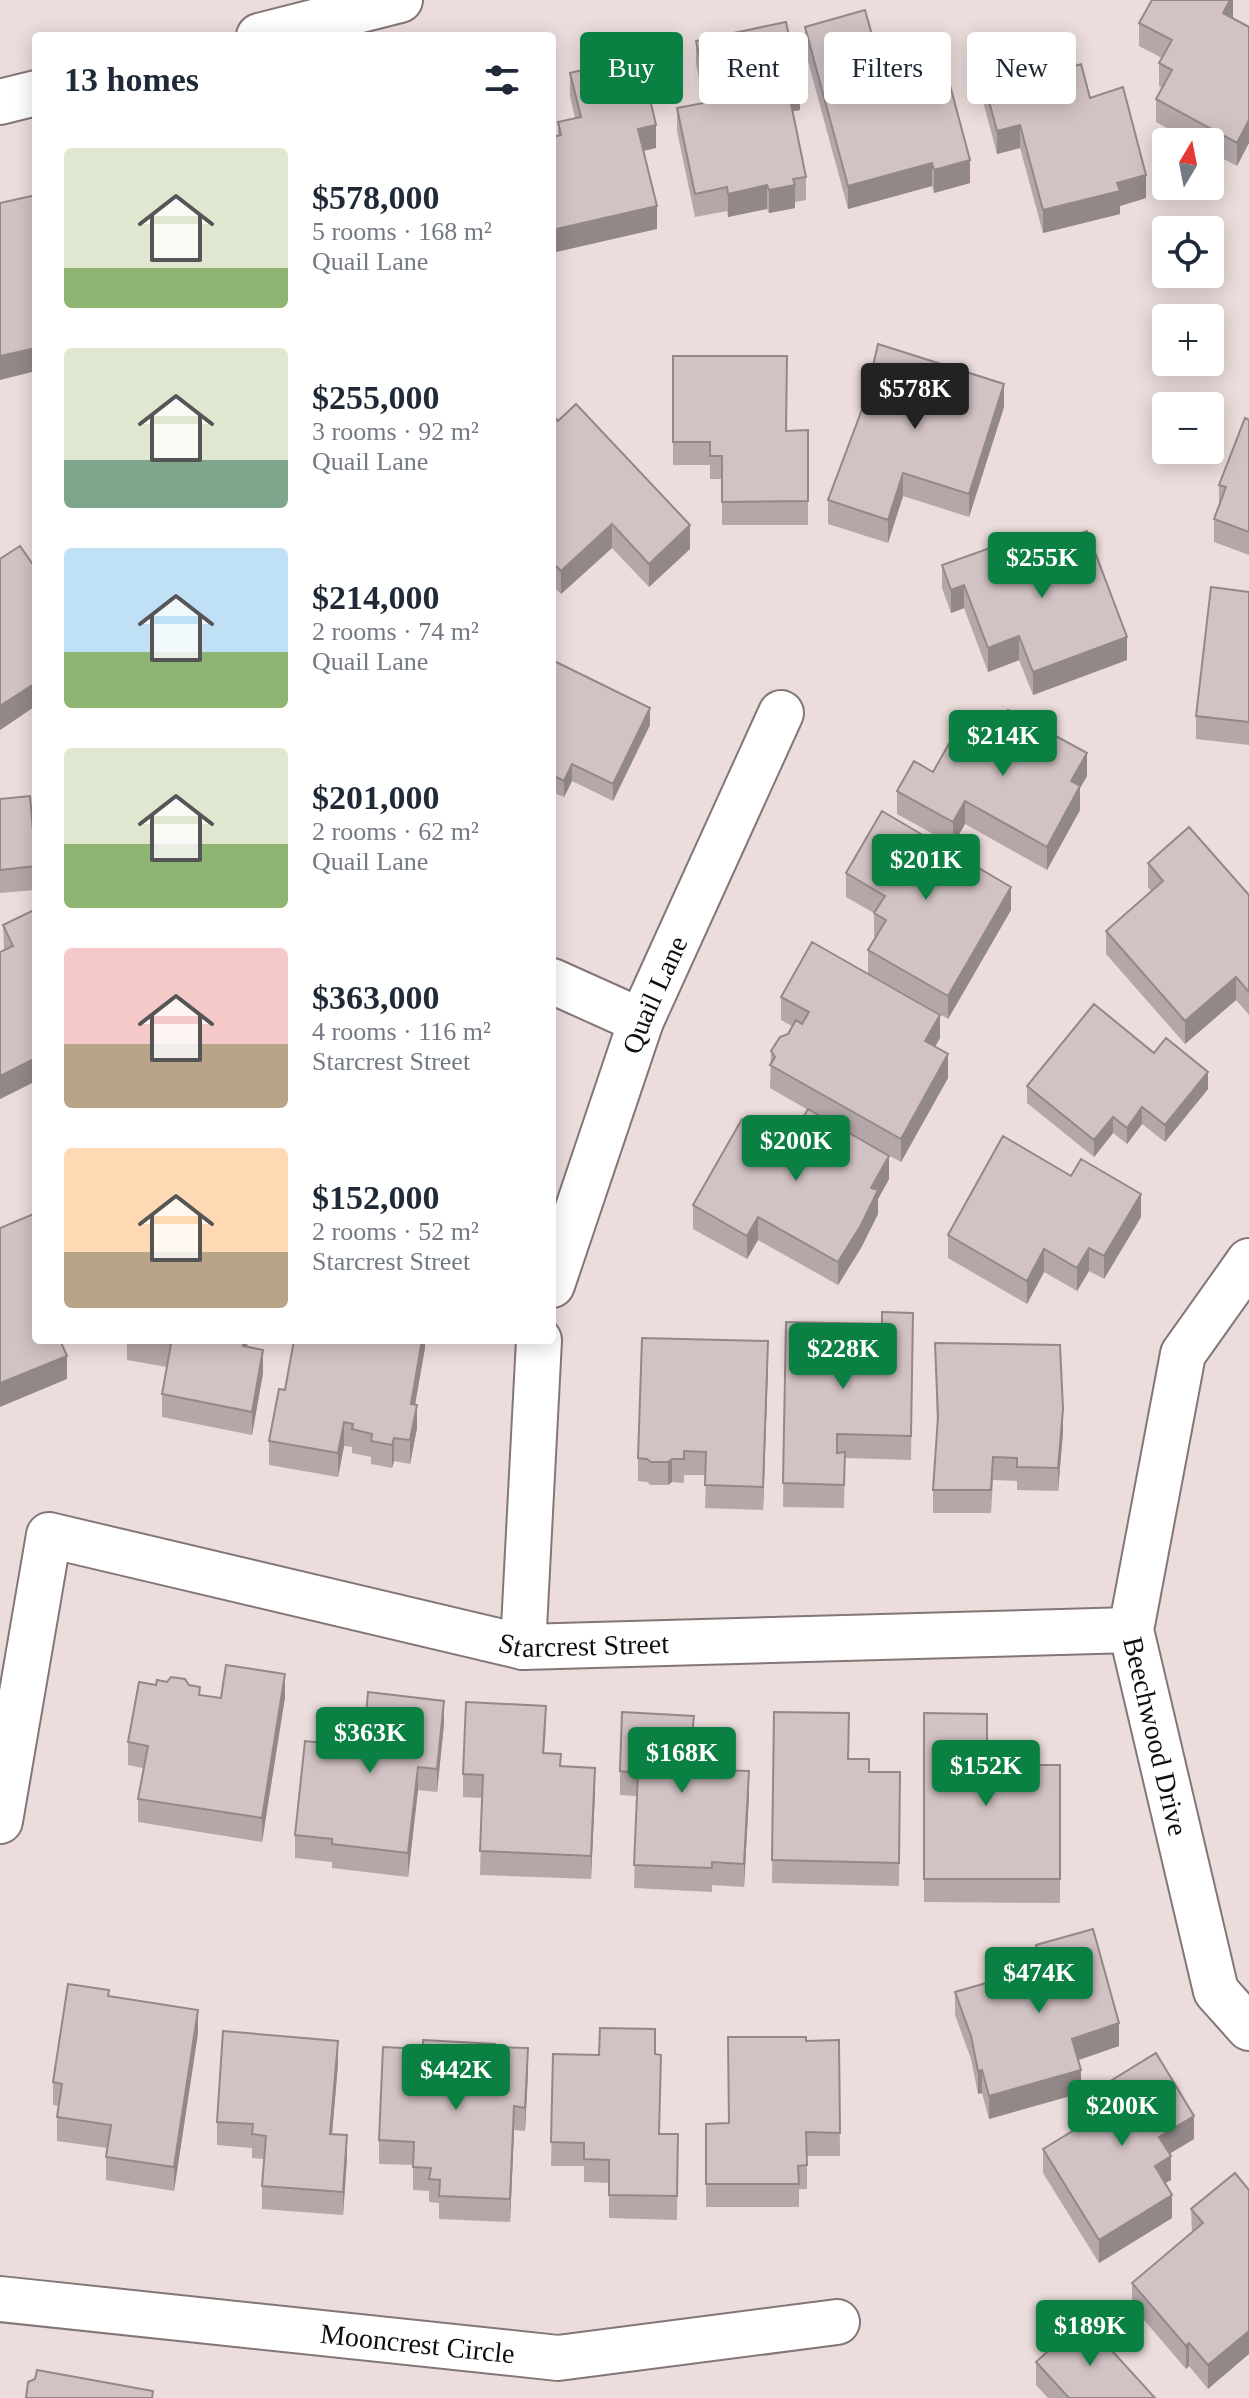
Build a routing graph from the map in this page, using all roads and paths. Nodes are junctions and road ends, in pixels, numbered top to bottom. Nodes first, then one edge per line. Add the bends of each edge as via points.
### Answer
1 (400, 0) edge
2 (275, 32) edge
3 (32, 94) edge
4 (0, 102) edge
5 (781, 713) dead end
6 (556, 983) edge
7 (641, 1021) junction
8 (1249, 1261) edge
9 (556, 1273) edge
10 (539, 1344) edge
11 (1131, 1630) junction
12 (523, 1647) junction
13 (0, 1821) edge
14 (1249, 2028) edge
15 (0, 2299) edge
16 (837, 2322) dead end

1 - 2 street
3 - 4 street
5 - 7 street, Quail Lane
6 - 7 street
7 - 9 street, Quail Lane
8 - 11 street, Beechwood Drive via 1183,1354
10 - 12 street
11 - 12 street, Starcrest Street
11 - 14 street, Beechwood Drive via 1216,1991
12 - 13 street, Starcrest Street via 49,1535
15 - 16 street, Mooncrest Circle via 558,2358

